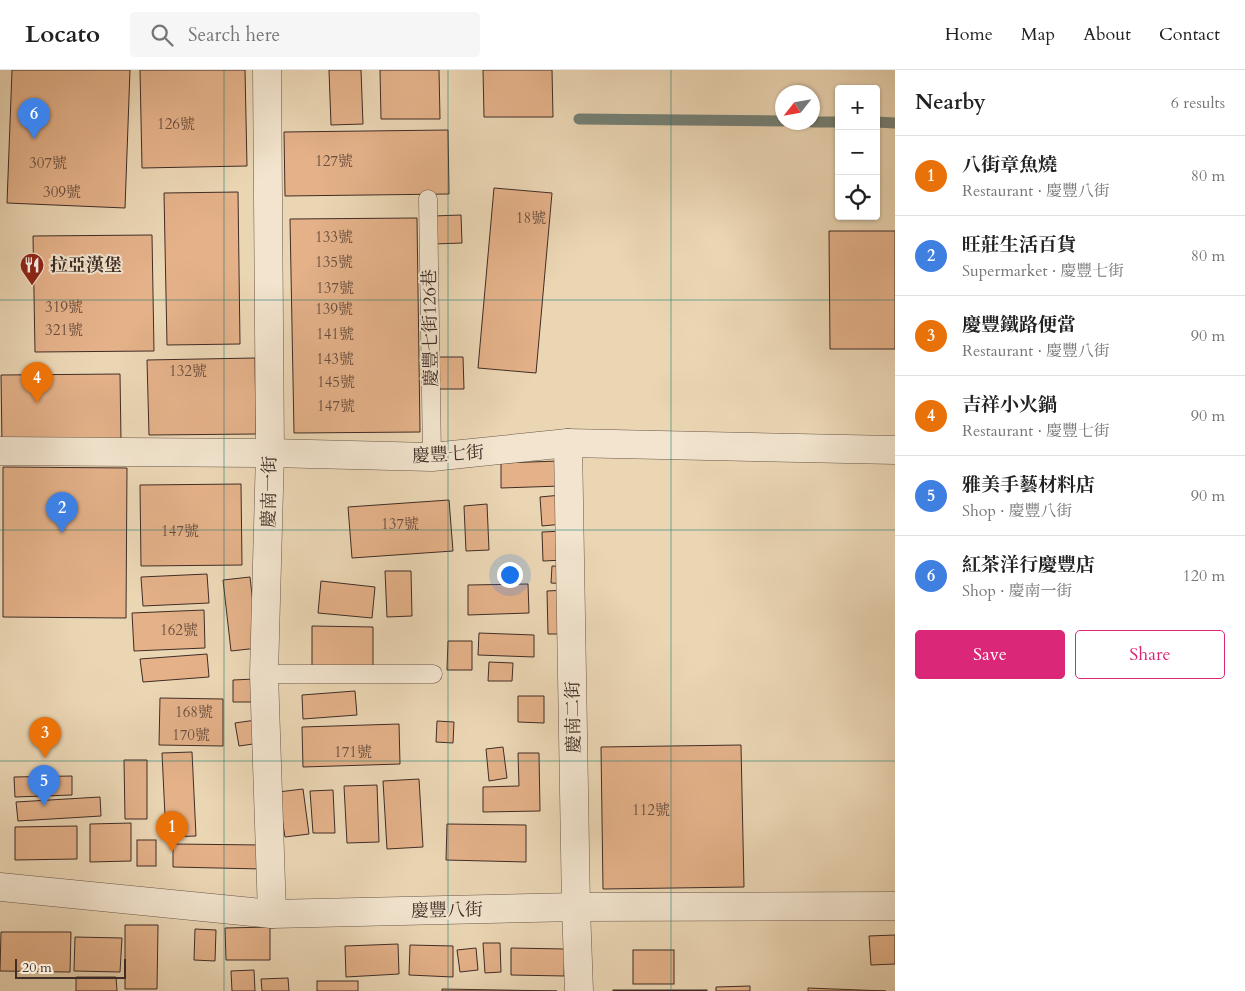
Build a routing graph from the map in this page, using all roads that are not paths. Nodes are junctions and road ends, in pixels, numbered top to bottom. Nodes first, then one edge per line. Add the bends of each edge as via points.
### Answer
1 (267, 70) edge
2 (428, 199) dead end
3 (568, 443) junction
4 (895, 450) edge
5 (0, 451) edge
6 (270, 453) junction
7 (432, 457) junction
8 (264, 674) junction
9 (433, 674) dead end
10 (0, 887) edge
11 (895, 906) edge
12 (576, 907) junction
13 (272, 914) junction
14 (579, 991) edge

1 - 6 street, 慶南一街
2 - 7 lane, 慶豐七街126巷
3 - 4 street, 慶豐七街
3 - 7 street, 慶豐七街
3 - 12 street, 慶南二街
5 - 6 street, 慶豐七街
6 - 7 street, 慶豐七街
6 - 8 street, 慶南一街
8 - 9 lane
8 - 13 street, 慶南一街
10 - 13 street, 慶豐八街
11 - 12 street, 慶豐八街
12 - 13 street, 慶豐八街
12 - 14 street, 慶南二街

